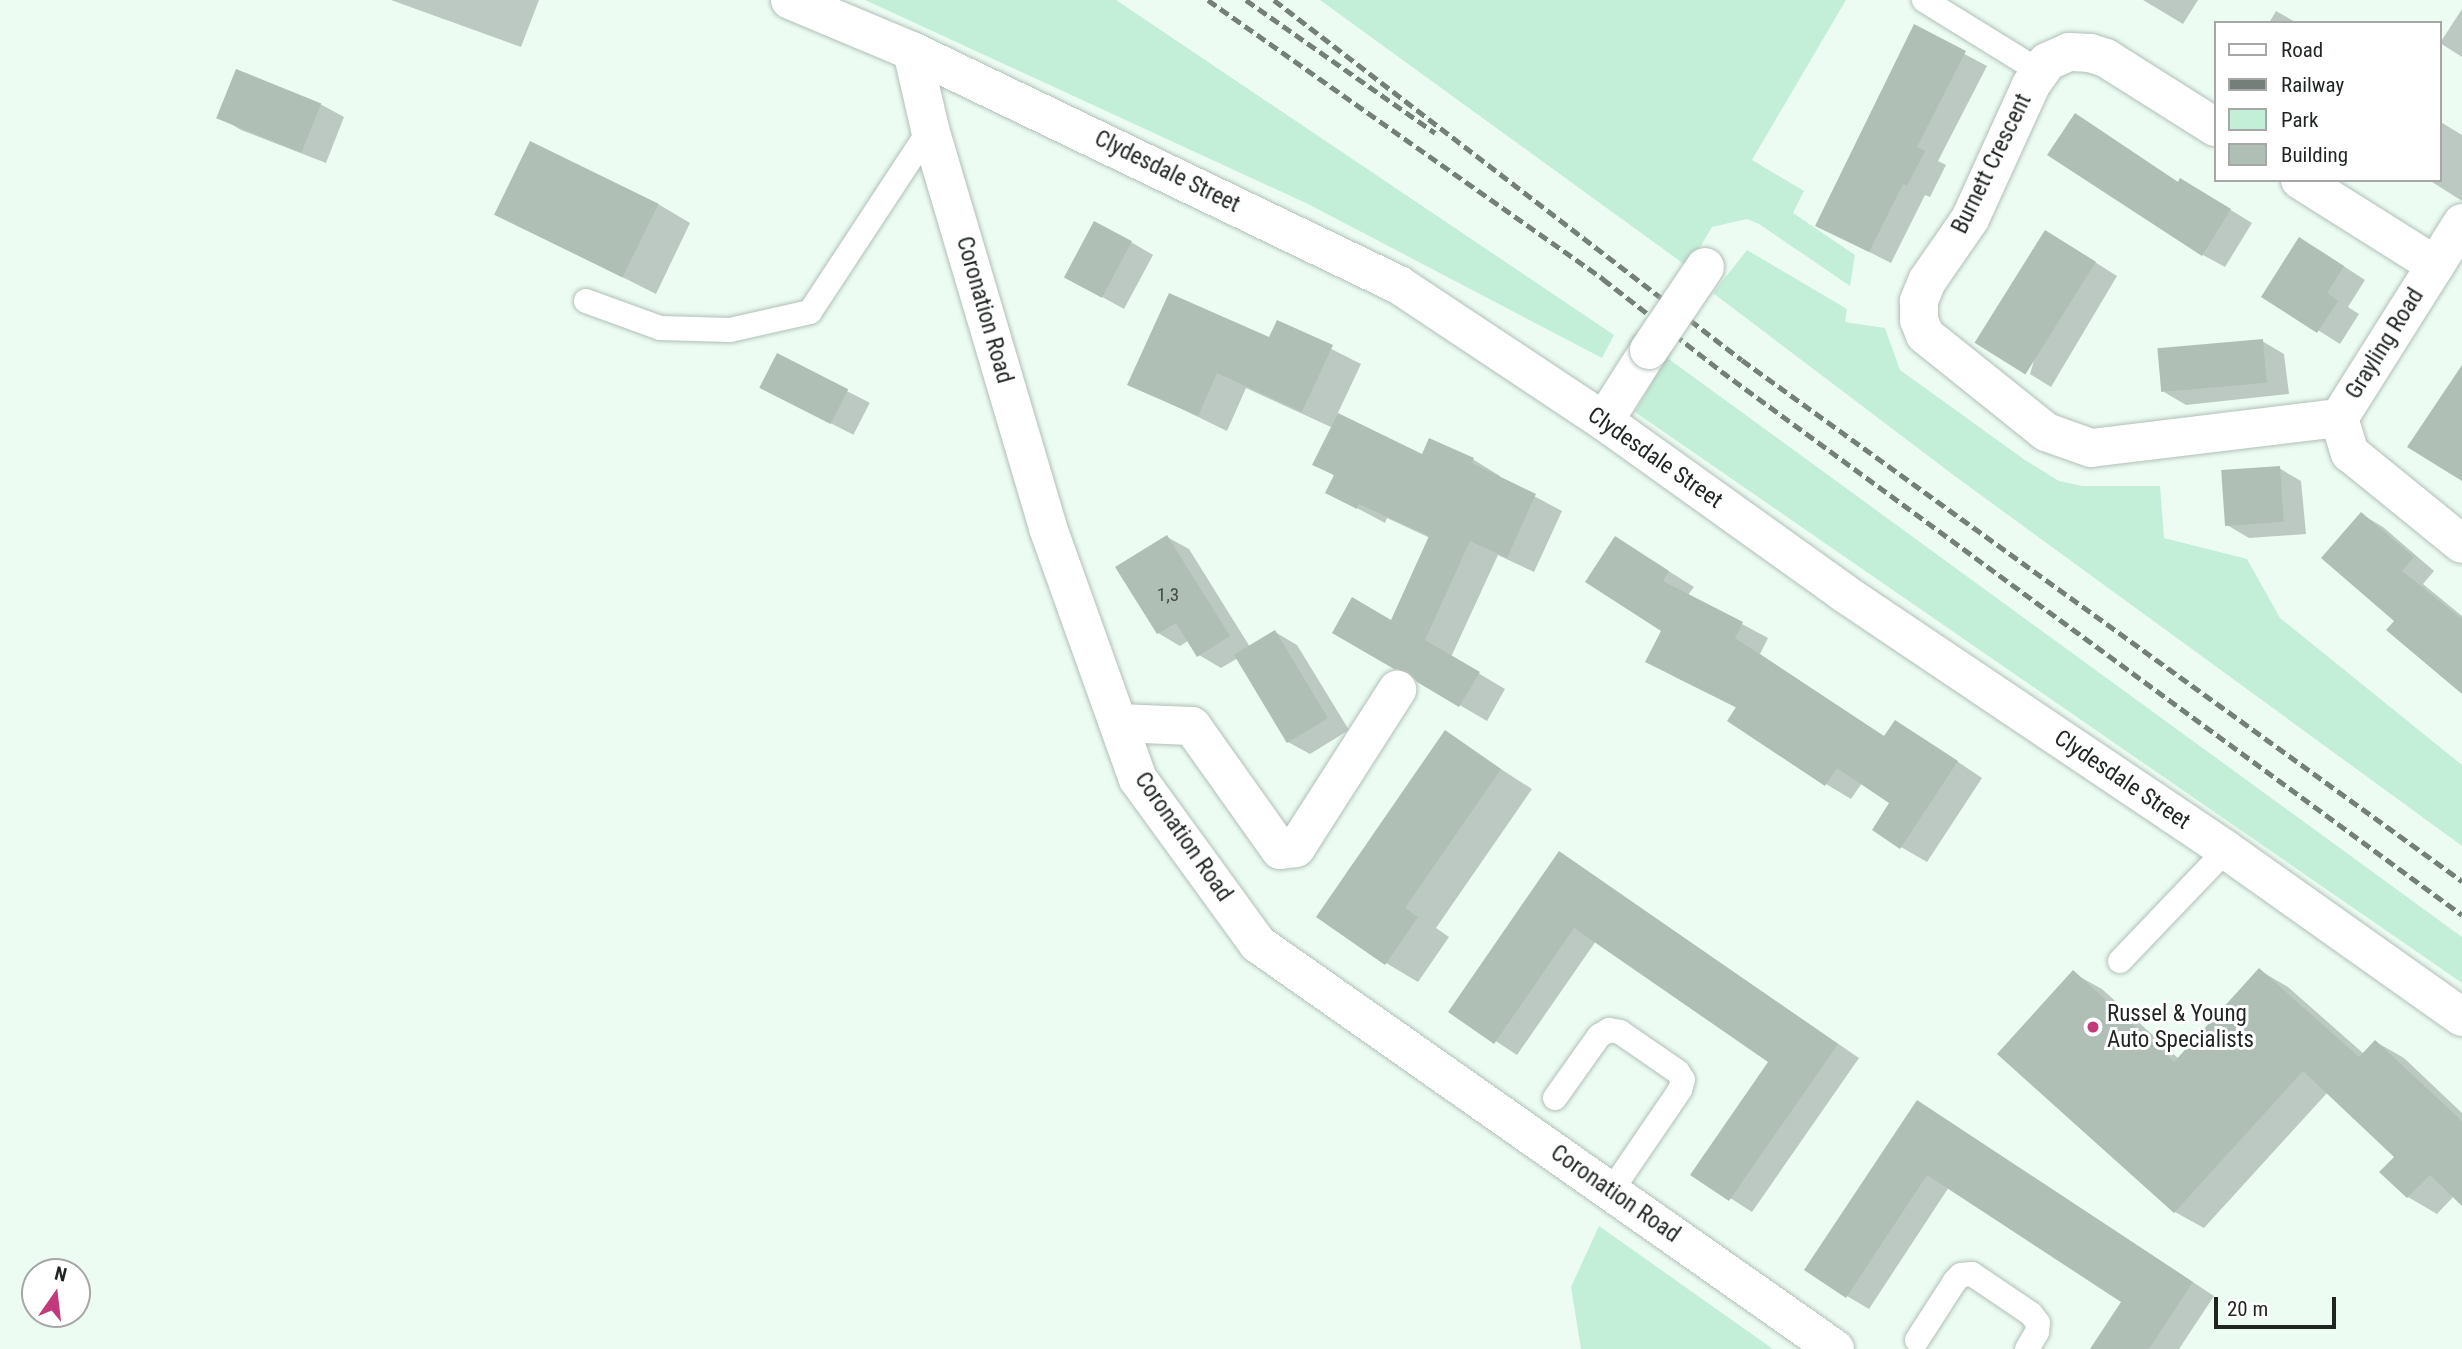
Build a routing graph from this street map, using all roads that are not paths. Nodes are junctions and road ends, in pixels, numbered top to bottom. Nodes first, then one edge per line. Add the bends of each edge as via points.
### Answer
1 (790, 0) edge
2 (1924, 0) edge
3 (912, 51) junction
4 (2039, 71) junction
5 (2214, 126) edge
6 (930, 128) junction
7 (2303, 182) edge
8 (2462, 223) edge
9 (2435, 265) junction
10 (1705, 267) dead end
11 (586, 301) dead end
12 (2339, 418) junction
13 (1604, 421) junction
14 (2462, 544) edge
15 (1397, 690) dead end
16 (1118, 723) junction
17 (2226, 850) junction
18 (2120, 961) dead end
19 (2462, 1017) edge
20 (1555, 1098) dead end
21 (1611, 1191) junction
22 (1917, 1340) dead end
23 (1835, 1349) edge
24 (2027, 1349) edge

1 - 3 street, Clydesdale Street
2 - 4 lane
3 - 6 street, Coronation Road
3 - 13 street, Clydesdale Street via 1399,285
4 - 5 street, Burnett Crescent via 2069,52 2106,58
4 - 12 street, Burnett Crescent via 1970,219 1927,281 1919,301 1925,335 2046,432 2091,448
6 - 11 lane via 810,313 730,330 660,328
6 - 16 street, Coronation Road via 1048,528
7 - 9 street
8 - 9 street, Grayling Road
9 - 12 street, Grayling Road
10 - 13 street, bridge
12 - 14 street, Grayling Road via 2350,453
13 - 17 street, Clydesdale Street via 1844,593
15 - 16 street via 1296,848 1280,850 1192,726
16 - 21 street, Coronation Road via 1138,779 1258,944
17 - 18 lane
17 - 19 street, Clydesdale Street
20 - 21 lane via 1599,1036 1609,1030 1620,1031 1683,1080
21 - 23 street, Coronation Road
22 - 24 lane via 1955,1281 1972,1274 2038,1322

